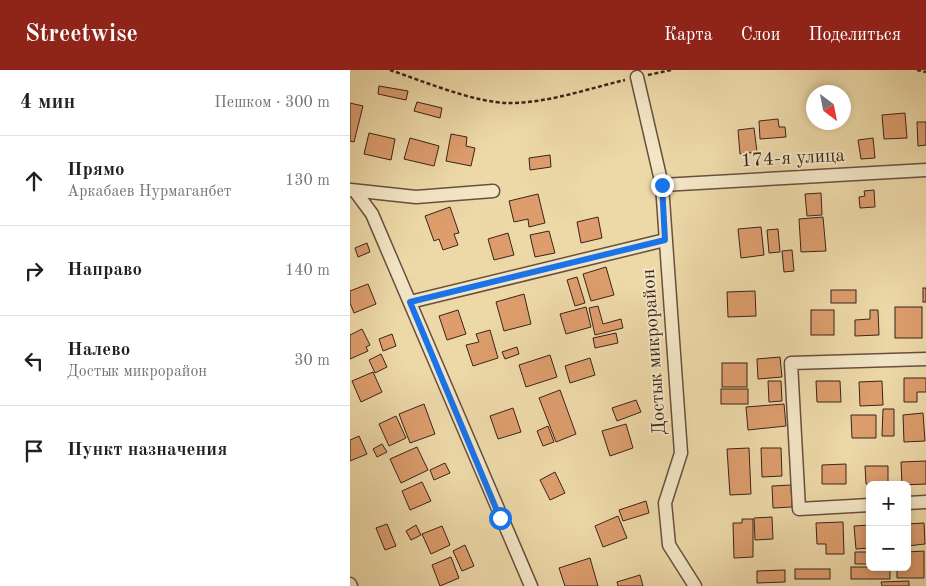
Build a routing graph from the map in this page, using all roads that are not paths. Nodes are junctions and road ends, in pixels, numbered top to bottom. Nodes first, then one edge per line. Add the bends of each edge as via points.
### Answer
1 (638, 77) road end
2 (926, 170) edge
3 (662, 185) junction
4 (352, 190) edge
5 (493, 191) dead end
6 (665, 240) junction
7 (410, 302) junction
8 (926, 359) edge
9 (926, 502) edge
10 (911, 503) edge
11 (866, 505) edge
12 (531, 586) edge
13 (695, 586) edge

1 - 3 street, Достык микрорайон
2 - 3 street, 174-я улица
3 - 6 street, Достык микрорайон
4 - 5 street via 416,197
4 - 7 street via 372,214
6 - 7 street
6 - 13 street, Достык микрорайон via 681,453 665,503 669,545
7 - 12 street
8 - 11 street via 791,363 799,509
9 - 10 street

